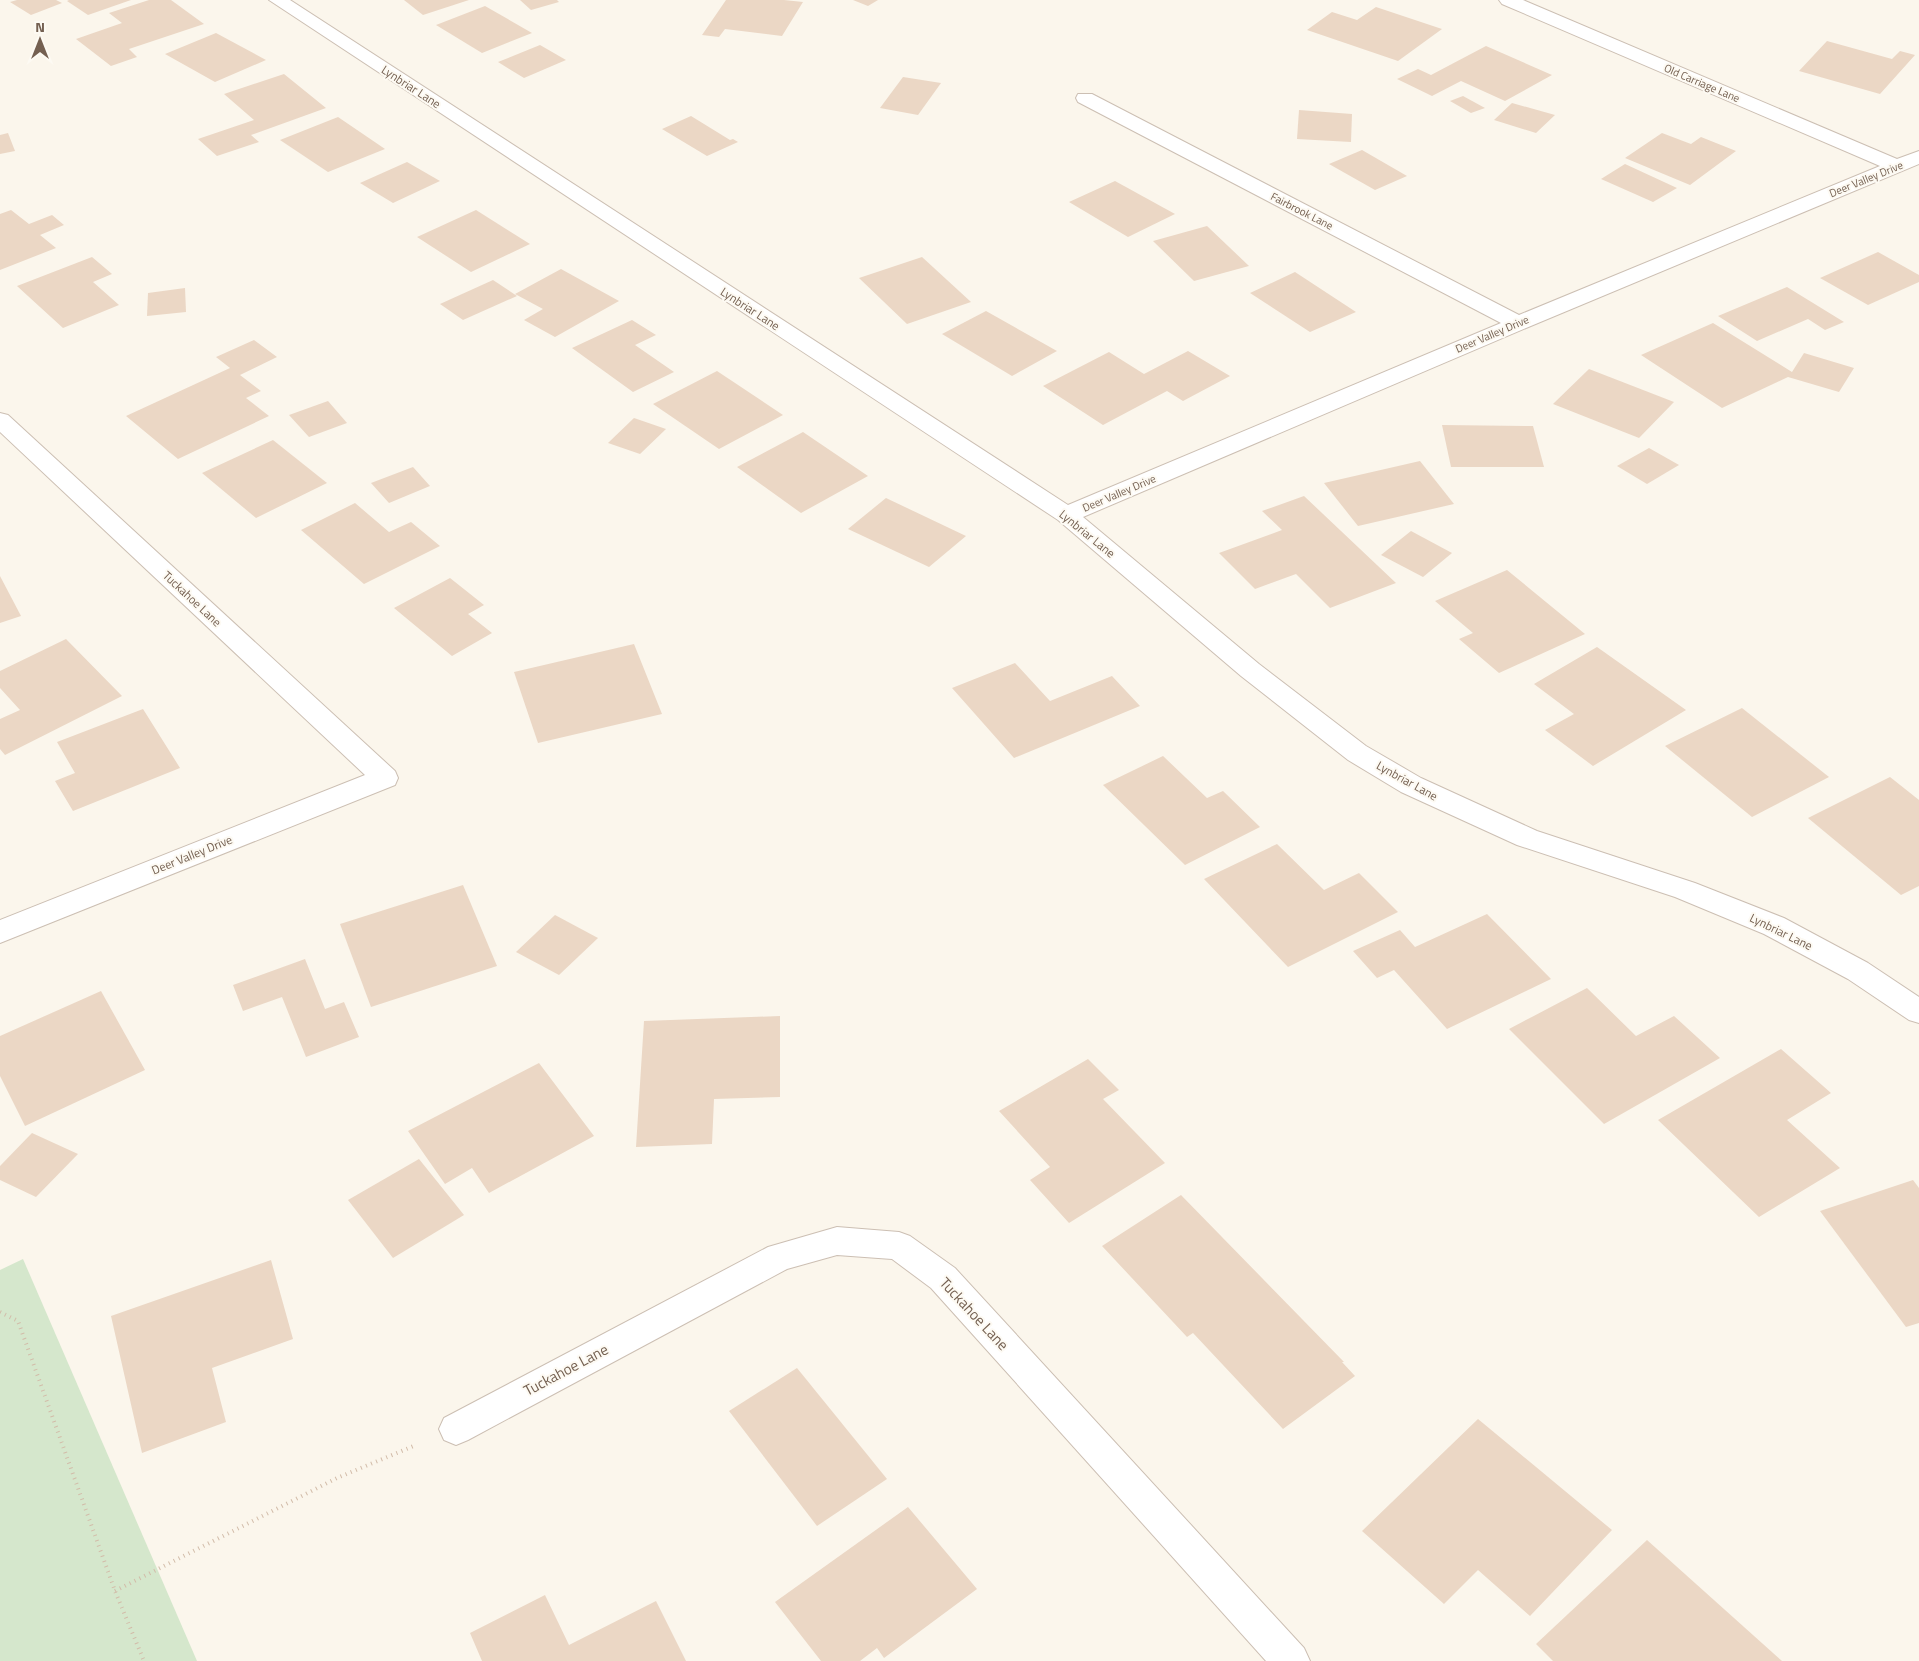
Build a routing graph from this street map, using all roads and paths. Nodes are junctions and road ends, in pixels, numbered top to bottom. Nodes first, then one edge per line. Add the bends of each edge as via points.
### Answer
1 (278, 0) edge
2 (1508, 0) edge
3 (1086, 98) dead end
4 (1919, 157) edge
5 (1897, 166) junction
6 (1518, 323) junction
7 (0, 420) edge
8 (1066, 515) junction
9 (384, 778) joint
10 (0, 932) edge
11 (1919, 1012) edge
12 (0, 1312) edge
13 (456, 1429) joint
14 (116, 1591) junction
15 (144, 1661) edge
16 (1291, 1661) edge

1 - 8 street, Lynbriar Lane
2 - 5 street, Old Carriage Lane
3 - 6 street, Fairbrook Lane
4 - 5 street, Deer Valley Drive
5 - 6 street, Deer Valley Drive
6 - 8 street, Deer Valley Drive
7 - 9 street, Tuckahoe Lane
8 - 11 street, Lynbriar Lane via 1303,713 1357,753 1411,785 1527,838 1684,890 1774,926 1858,971
9 - 10 street, Deer Valley Drive
12 - 14 path via 18,1321
13 - 14 path via 337,1478
13 - 16 street, Tuckahoe Lane via 779,1257 837,1241 898,1246 943,1278
14 - 15 path

